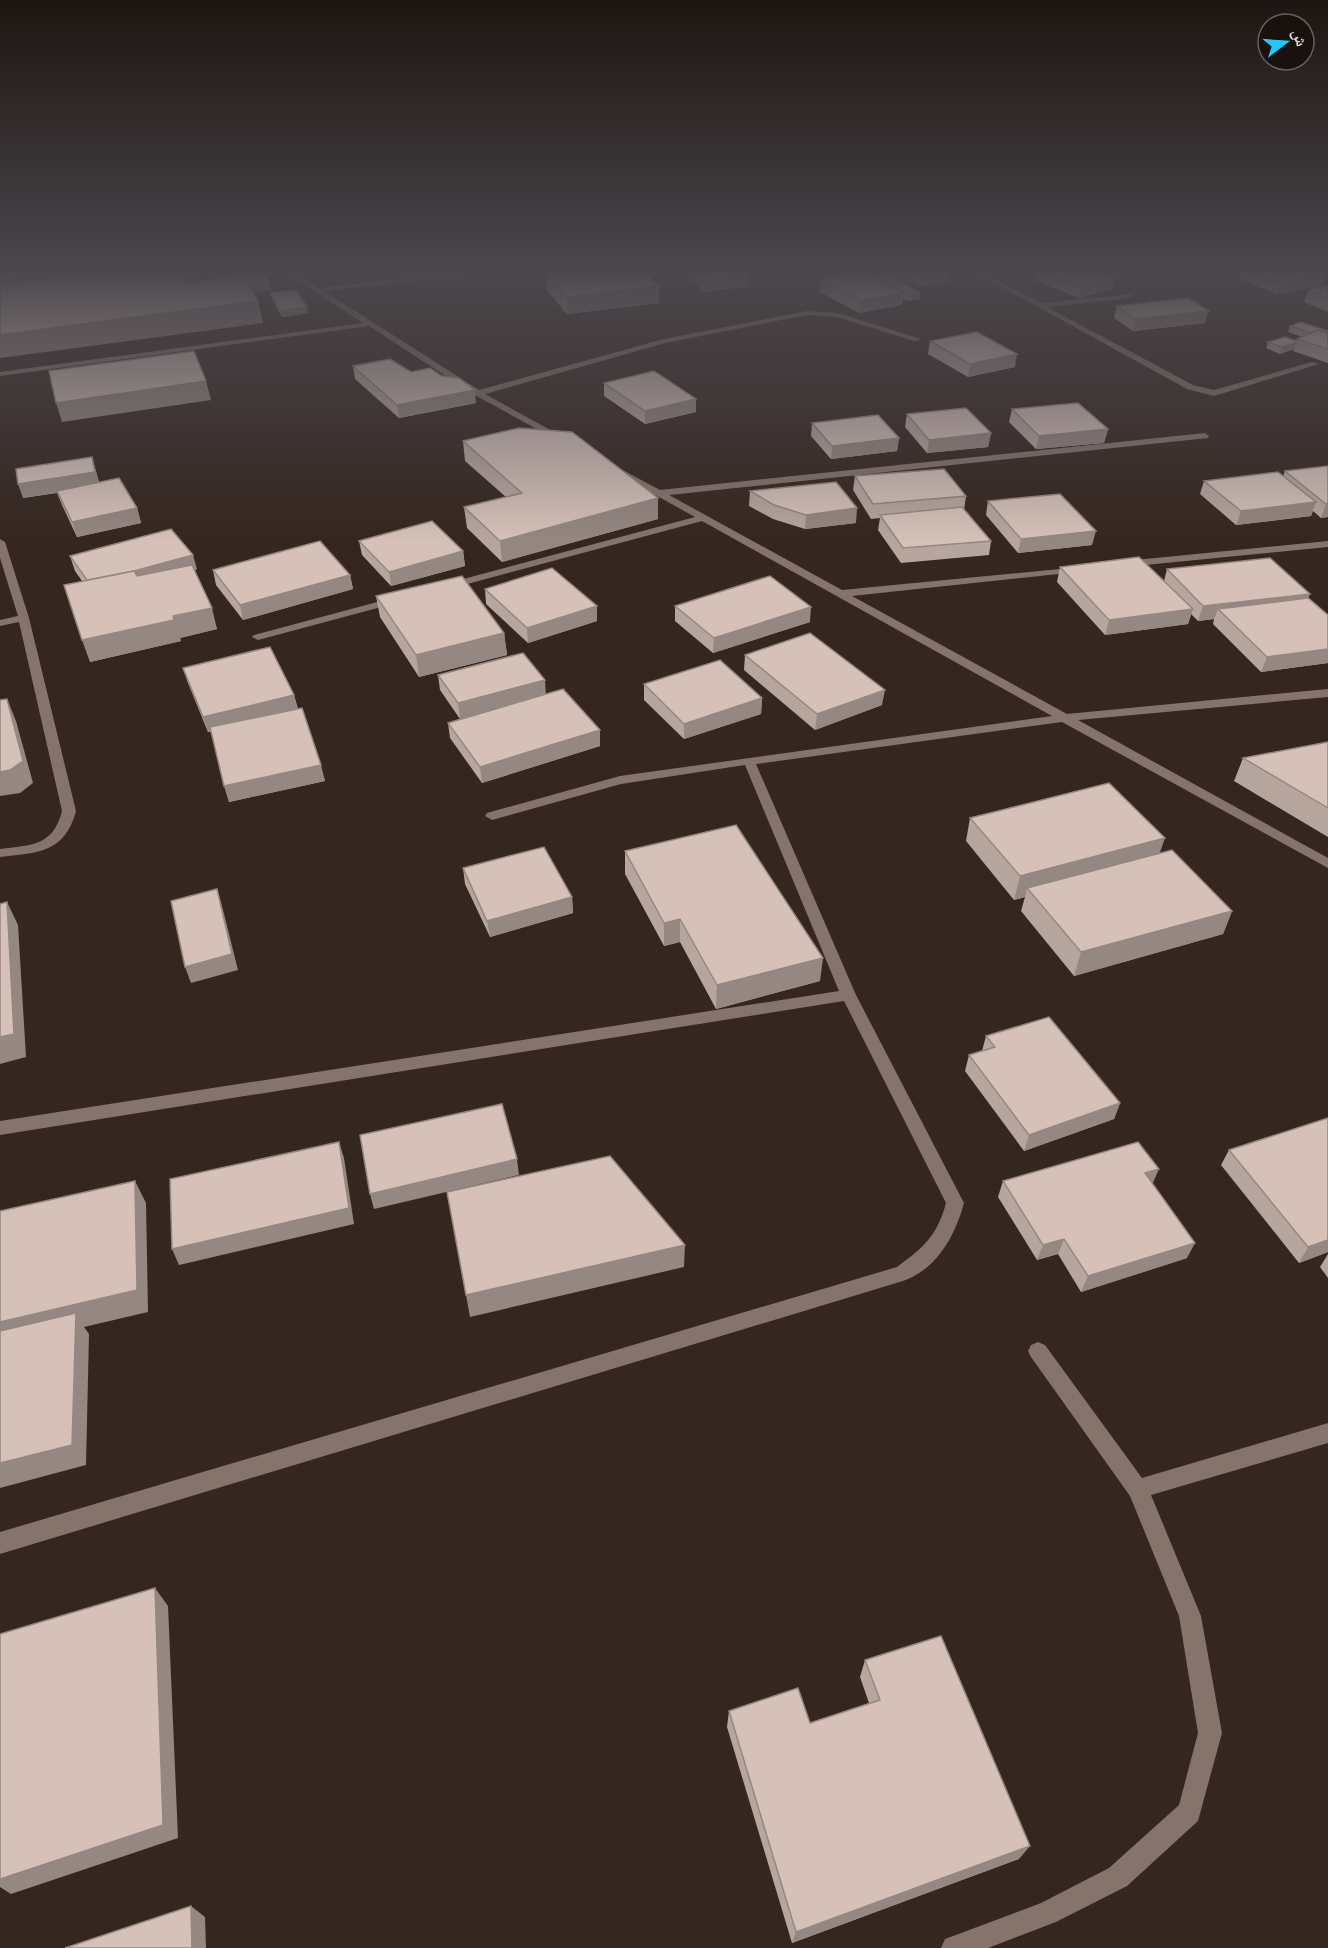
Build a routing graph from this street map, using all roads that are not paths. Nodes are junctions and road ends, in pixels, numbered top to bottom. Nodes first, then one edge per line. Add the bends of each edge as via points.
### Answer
1 (104, 360) edge
2 (426, 360) edge
3 (597, 360) edge
4 (1141, 360) edge
5 (1315, 364) edge
6 (0, 374) edge
7 (478, 393) junction
8 (1205, 436) dead end
9 (568, 443) edge
10 (608, 465) edge
11 (658, 493) junction
12 (703, 518) junction
13 (0, 542) edge
14 (1328, 544) edge
15 (1118, 565) edge
16 (1083, 569) edge
17 (430, 591) edge
18 (838, 594) junction
19 (407, 597) edge
20 (24, 618) junction
21 (0, 623) edge
22 (258, 637) dead end
23 (1328, 693) edge
24 (1063, 718) junction
25 (748, 761) junction
26 (492, 816) dead end
27 (0, 853) edge
28 (1328, 864) edge
29 (849, 995) junction
30 (0, 1128) edge
31 (1038, 1352) dead end
32 (1328, 1433) edge
33 (1138, 1489) junction
34 (0, 1543) edge
35 (954, 1948) edge

1 - 6 street
2 - 7 street
3 - 7 street
4 - 5 street via 1190,387 1214,393
7 - 9 street
8 - 11 street
10 - 11 street
11 - 12 street
12 - 17 street
12 - 18 street
13 - 20 street
14 - 15 street
16 - 18 street
18 - 24 street
19 - 22 street
20 - 21 street
20 - 27 street via 69,811 66,827 55,841 34,849
23 - 24 street
24 - 25 street
24 - 28 street
25 - 26 street via 620,780
25 - 29 street
29 - 30 street
29 - 34 street via 956,1203 950,1228 932,1251 903,1274
31 - 33 street
32 - 33 street
33 - 35 street via 1190,1616 1210,1733 1189,1812 1118,1877 1047,1913

